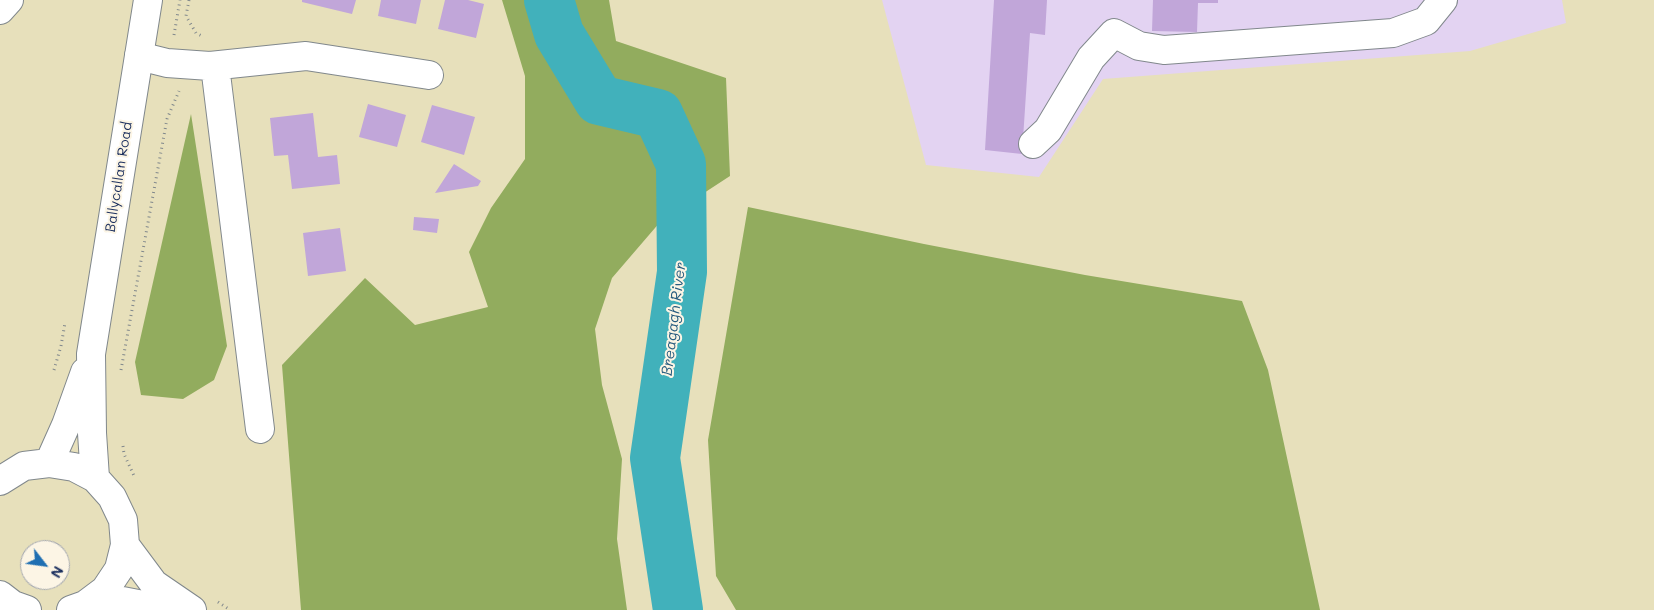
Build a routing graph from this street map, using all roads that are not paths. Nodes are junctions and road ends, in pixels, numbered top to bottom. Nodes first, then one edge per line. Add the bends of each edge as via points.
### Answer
1 (9, 0) edge
2 (148, 0) edge
3 (1443, 0) edge
4 (0, 10) edge
5 (139, 56) junction
6 (215, 66) junction
7 (429, 75) dead end
8 (1032, 144) dead end
9 (91, 354) junction
10 (260, 429) dead end
11 (49, 462) junction
12 (95, 478) junction
13 (1, 479) edge
14 (125, 545) junction
15 (0, 595) edge
16 (204, 605) edge
17 (78, 608) edge
18 (27, 610) edge
19 (153, 610) edge

1 - 4 main road
2 - 5 main road, Ballycallan Road
3 - 8 main road via 1426,21 1393,32 1164,50 1140,46 1114,33 1091,58 1048,130
5 - 6 main road via 166,63
5 - 9 main road, Ballycallan Road
6 - 7 main road via 306,56
6 - 10 main road
9 - 11 main road, Ballycallan Road
9 - 12 main road, Ballycallan Road
11 - 12 main road via 74,466
11 - 13 main road via 24,466
12 - 14 main road via 112,497 123,520
14 - 16 main road via 154,584
14 - 17 main road via 118,569 105,590
15 - 18 main road
17 - 19 main road via 112,599

